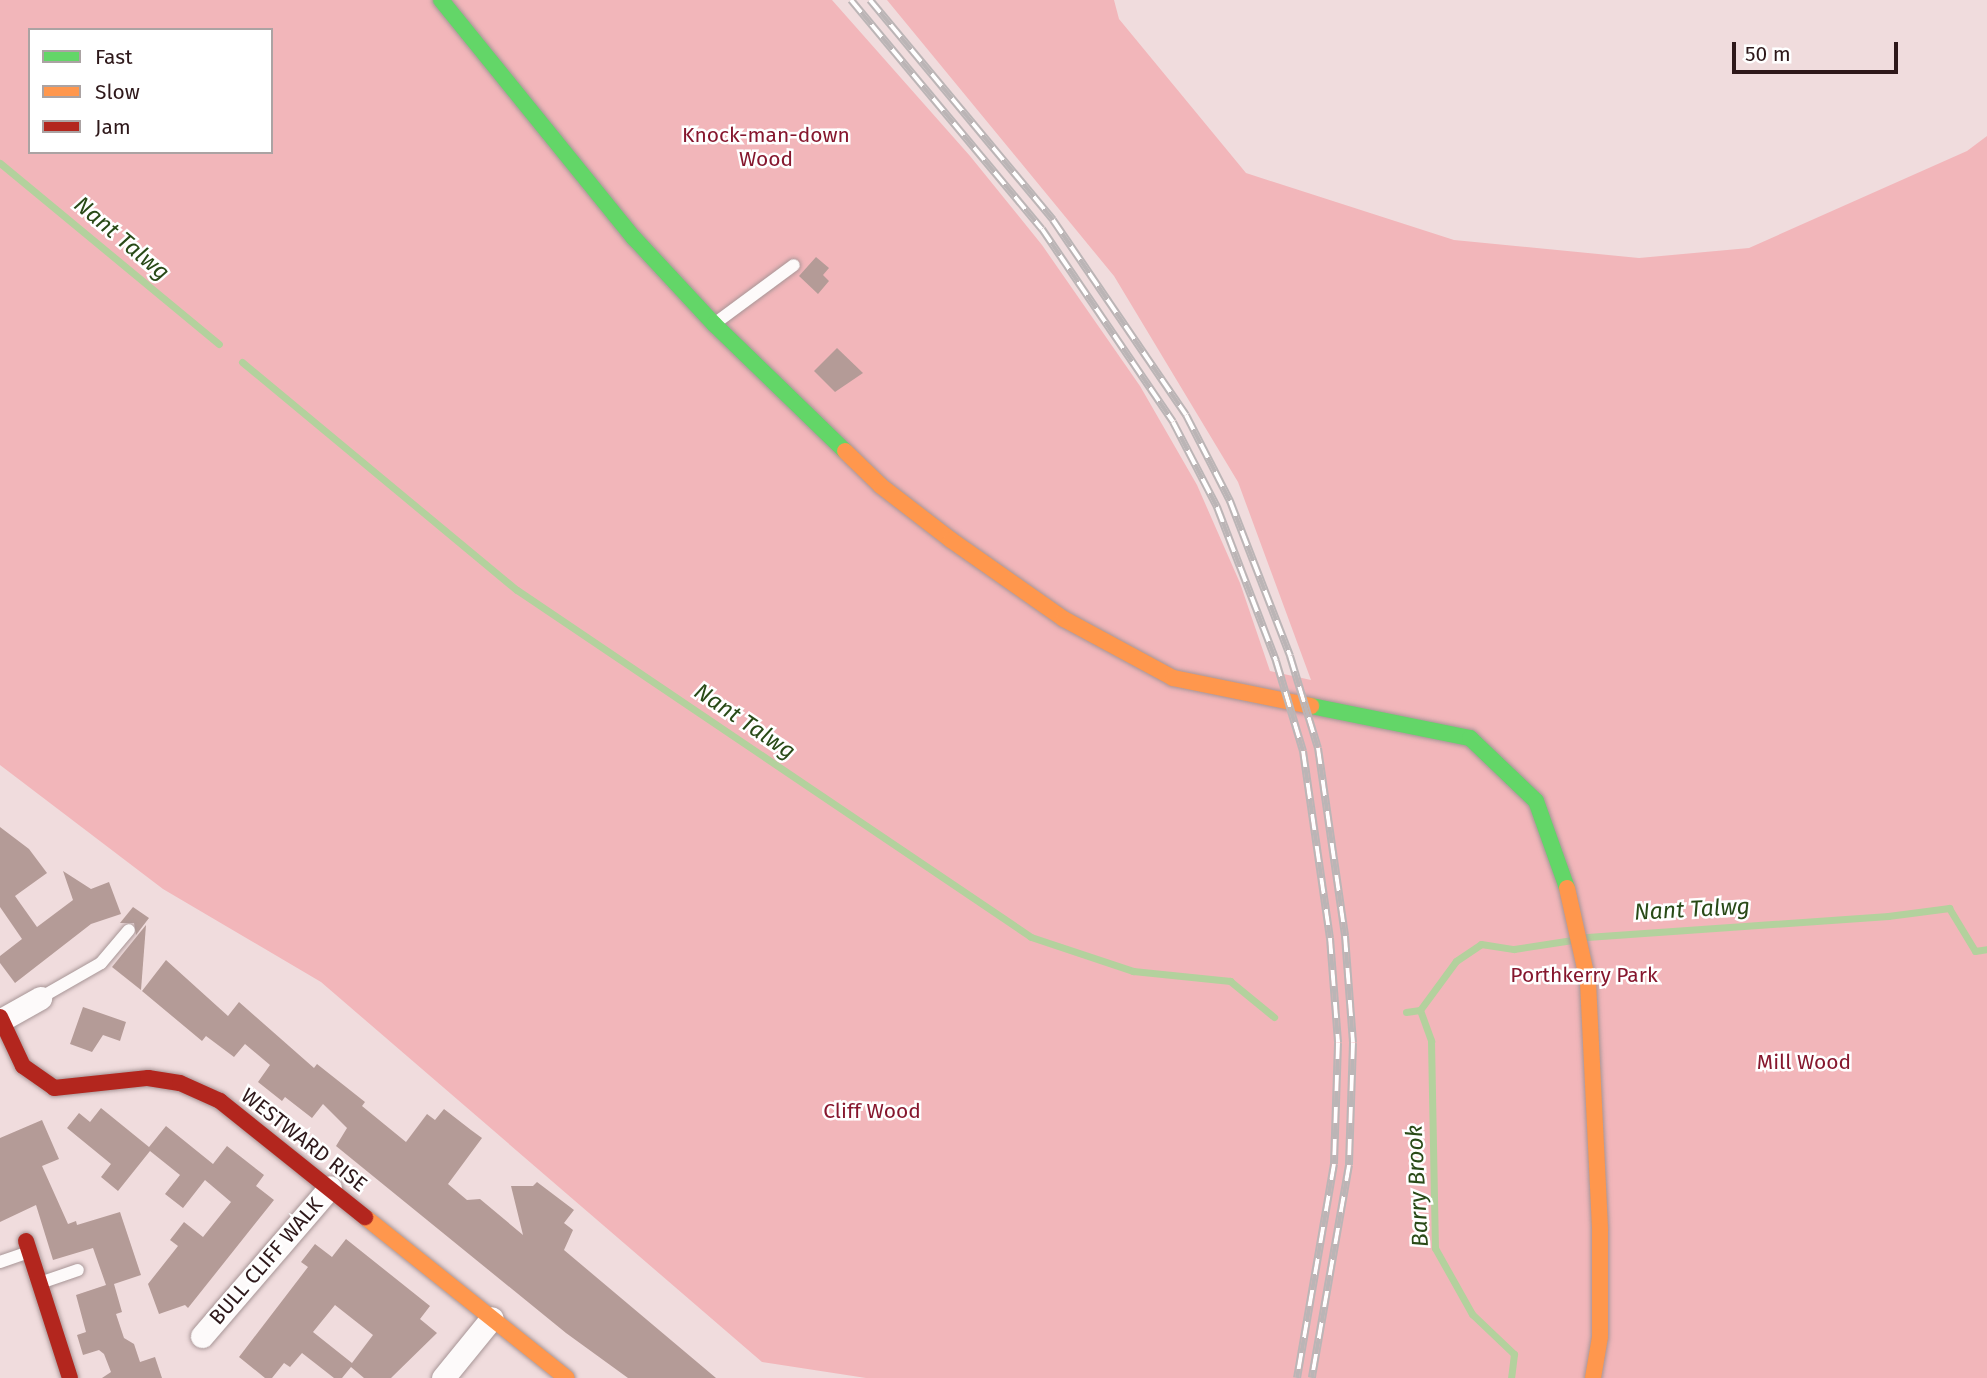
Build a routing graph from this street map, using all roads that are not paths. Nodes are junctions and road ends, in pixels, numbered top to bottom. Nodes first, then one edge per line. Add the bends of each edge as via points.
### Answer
1 (441, 0) edge
2 (794, 265) dead end
3 (714, 324) junction
4 (129, 930) dead end
5 (40, 998) joint
6 (1, 1018) edge
7 (15, 1050) junction
8 (0, 1058) edge
9 (330, 1187) junction
10 (27, 1246) joint
11 (0, 1262) edge
12 (78, 1270) dead end
13 (40, 1283) junction
14 (492, 1318) junction
15 (202, 1336) dead end
16 (70, 1378) edge
17 (443, 1378) edge
18 (567, 1378) edge
19 (1593, 1378) edge

1 - 3 street via 634,238
2 - 3 lane
3 - 19 street via 881,486 1065,619 1173,678 1470,738 1536,801 1578,923 1583,953 1600,1231 1600,1337
4 - 5 lane via 101,963
5 - 6 street
6 - 7 street, WESTWARD RISE
7 - 8 lane
7 - 9 street, WESTWARD RISE via 23,1066 54,1088 148,1078 180,1083 220,1101
9 - 14 street, WESTWARD RISE
9 - 15 street, BULL CLIFF WALK
10 - 11 lane
10 - 13 street
12 - 13 lane
13 - 16 street
14 - 17 street
14 - 18 street, WESTWARD RISE

